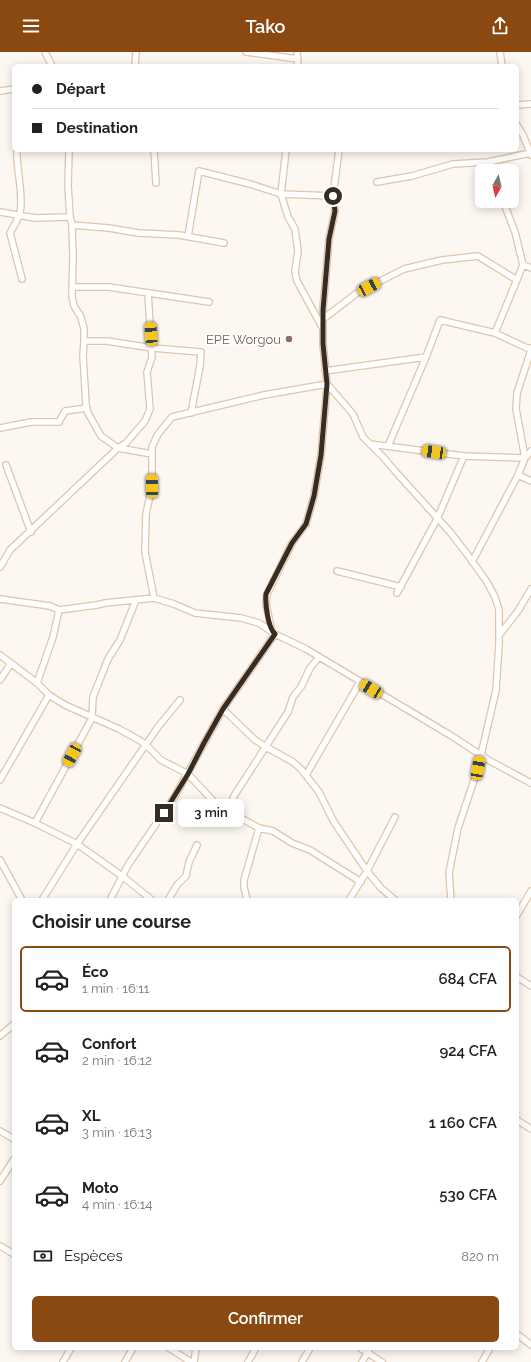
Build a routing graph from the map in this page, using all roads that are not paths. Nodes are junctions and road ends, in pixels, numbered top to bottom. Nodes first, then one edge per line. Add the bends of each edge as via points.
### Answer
1 (45, 52) edge
2 (136, 52) edge
3 (246, 52) edge
4 (298, 52) edge
5 (500, 52) edge
6 (298, 59) junction
7 (51, 64) edge
8 (135, 64) edge
9 (298, 64) edge
10 (502, 64) edge
11 (12, 89) edge
12 (0, 91) edge
13 (531, 104) edge
14 (519, 105) edge
15 (519, 128) edge
16 (17, 152) edge
17 (68, 152) edge
18 (154, 152) edge
19 (286, 152) edge
20 (339, 152) edge
21 (530, 154) edge
22 (377, 182) dead end
23 (156, 183) dead end
24 (281, 194) junction
25 (333, 196) junction
26 (506, 208) edge
27 (0, 212) edge
28 (20, 214) junction
29 (70, 217) junction
30 (72, 225) junction
31 (188, 236) junction
32 (224, 243) dead end
33 (523, 265) junction
34 (531, 268) edge
35 (22, 279) dead end
36 (517, 280) junction
37 (72, 287) junction
38 (148, 293) junction
39 (209, 302) dead end
40 (323, 319) junction
41 (323, 329) junction
42 (495, 333) junction
43 (84, 341) junction
44 (152, 348) junction
45 (531, 349) edge
46 (426, 356) junction
47 (325, 371) junction
48 (327, 384) junction
49 (87, 408) junction
50 (191, 413) junction
51 (0, 428) edge
52 (370, 444) junction
53 (388, 446) junction
54 (118, 448) junction
55 (531, 451) edge
56 (152, 454) junction
57 (464, 456) junction
58 (524, 458) junction
59 (6, 465) dead end
60 (518, 475) junction
61 (531, 481) edge
62 (438, 520) junction
63 (31, 532) junction
64 (472, 562) junction
65 (0, 567) edge
66 (337, 571) dead end
67 (401, 586) junction
68 (531, 588) edge
69 (397, 592) dead end
70 (154, 598) junction
71 (0, 599) edge
72 (136, 600) junction
73 (59, 610) junction
74 (273, 633) junction
75 (500, 634) junction
76 (0, 655) edge
77 (319, 657) junction
78 (11, 663) junction
79 (0, 680) edge
80 (360, 682) junction
81 (37, 683) junction
82 (49, 695) junction
83 (180, 700) dead end
84 (223, 709) junction
85 (92, 718) junction
86 (146, 745) junction
87 (266, 747) junction
88 (480, 754) junction
89 (188, 774) junction
90 (306, 775) junction
91 (0, 780) edge
92 (531, 783) edge
93 (0, 808) edge
94 (232, 813) junction
95 (395, 817) dead end
96 (35, 823) junction
97 (259, 828) junction
98 (77, 844) junction
99 (197, 845) dead end
100 (0, 860) edge
101 (367, 871) junction
102 (122, 876) junction
103 (360, 882) junction
104 (531, 891) edge
105 (21, 898) edge
106 (43, 898) edge
107 (111, 898) edge
108 (150, 898) edge
109 (169, 898) edge
110 (247, 898) edge
111 (350, 898) edge
112 (393, 898) edge
113 (451, 898) edge
114 (519, 912) edge
115 (519, 978) edge
116 (531, 986) edge
117 (12, 1026) edge
118 (0, 1036) edge
119 (519, 1121) edge
120 (531, 1129) edge
121 (0, 1131) edge
122 (12, 1138) edge
123 (12, 1162) edge
124 (0, 1181) edge
125 (0, 1246) edge
126 (12, 1253) edge
127 (519, 1336) edge
128 (531, 1345) edge
129 (70, 1350) edge
130 (132, 1350) edge
131 (172, 1350) edge
132 (196, 1350) edge
133 (255, 1350) edge
134 (309, 1350) edge
135 (369, 1350) edge
136 (489, 1350) edge
137 (63, 1362) edge
138 (125, 1362) edge
139 (193, 1362) edge
140 (248, 1362) edge
141 (302, 1362) edge
142 (362, 1362) edge
143 (382, 1362) edge
144 (482, 1362) edge

1 - 7 street
2 - 8 street
3 - 6 street
4 - 6 street
5 - 10 street
6 - 9 street
11 - 12 street
13 - 14 street
15 - 21 street
16 - 28 street
17 - 29 street
18 - 23 street
19 - 24 street
20 - 25 street
21 - 22 street via 488,162 453,164 412,176
24 - 25 street
24 - 31 street via 199,171
24 - 41 street via 288,217 295,229 298,251 295,272 297,281
25 - 40 street via 335,211 329,239
26 - 33 street
27 - 28 street
28 - 29 street via 35,218
28 - 35 street via 10,233
29 - 30 street
30 - 31 street
30 - 37 street
31 - 32 street
33 - 34 street
33 - 36 street
36 - 40 street via 478,256 442,260 404,269 357,293
36 - 42 street
37 - 38 street via 109,287
37 - 43 street via 74,306 81,317 84,329
38 - 39 street
38 - 44 street
40 - 41 street
41 - 47 street
42 - 45 street
42 - 46 street via 440,320
43 - 44 street via 107,341
43 - 49 street via 82,356
44 - 50 street via 201,352
44 - 54 street via 147,372 150,409 145,421 126,443
45 - 58 street via 517,393 516,409
46 - 47 street
46 - 53 street
47 - 48 street
48 - 50 street via 264,395
48 - 52 street via 352,414 363,437
48 - 74 street via 321,455 312,507 306,524 292,543 266,594
49 - 51 street via 65,410 59,422 31,422
49 - 54 street via 101,436
50 - 56 street via 172,417 158,434 152,447
52 - 53 street
52 - 62 street
53 - 57 street
54 - 56 street
54 - 63 street
55 - 58 street
56 - 70 street via 152,486 146,514 145,552
57 - 58 street
57 - 62 street
58 - 60 street
59 - 63 street
60 - 61 street
60 - 64 street
62 - 64 street
62 - 67 street
63 - 65 street via 10,550
64 - 75 street via 495,597 499,610
66 - 67 street
67 - 69 street
68 - 75 street via 518,611
70 - 72 street
70 - 74 street via 195,613 251,620
71 - 73 street via 50,606
72 - 73 street
72 - 85 street via 93,697
73 - 81 street via 53,637
74 - 77 street
74 - 84 street
75 - 88 street via 496,690
76 - 78 street
77 - 80 street
77 - 87 street via 310,668 293,697 288,712
78 - 79 street
78 - 81 street
80 - 88 street
80 - 90 street
81 - 82 street
82 - 85 street
82 - 91 street
83 - 86 street
84 - 87 street via 255,740
84 - 89 street
85 - 86 street via 119,729
85 - 96 street
86 - 89 street via 160,760
86 - 98 street
87 - 90 street via 293,762
87 - 94 street via 234,796 230,808
88 - 92 street
88 - 113 street via 453,851 449,873
89 - 94 street via 217,805
89 - 102 street
90 - 101 street
93 - 96 street
94 - 97 street
95 - 101 street
96 - 98 street
97 - 103 street via 273,831 310,850
97 - 110 street via 244,880
98 - 102 street
98 - 106 street
99 - 109 street via 186,876
100 - 105 street
101 - 103 street
101 - 112 street
102 - 107 street
102 - 108 street
103 - 111 street
104 - 114 street
115 - 116 street
117 - 118 street
119 - 120 street
121 - 122 street
123 - 124 street
125 - 126 street
127 - 128 street
129 - 137 street
130 - 138 street
131 - 139 street
132 - 139 street
133 - 140 street
134 - 141 street
135 - 142 street
135 - 143 street
136 - 144 street

